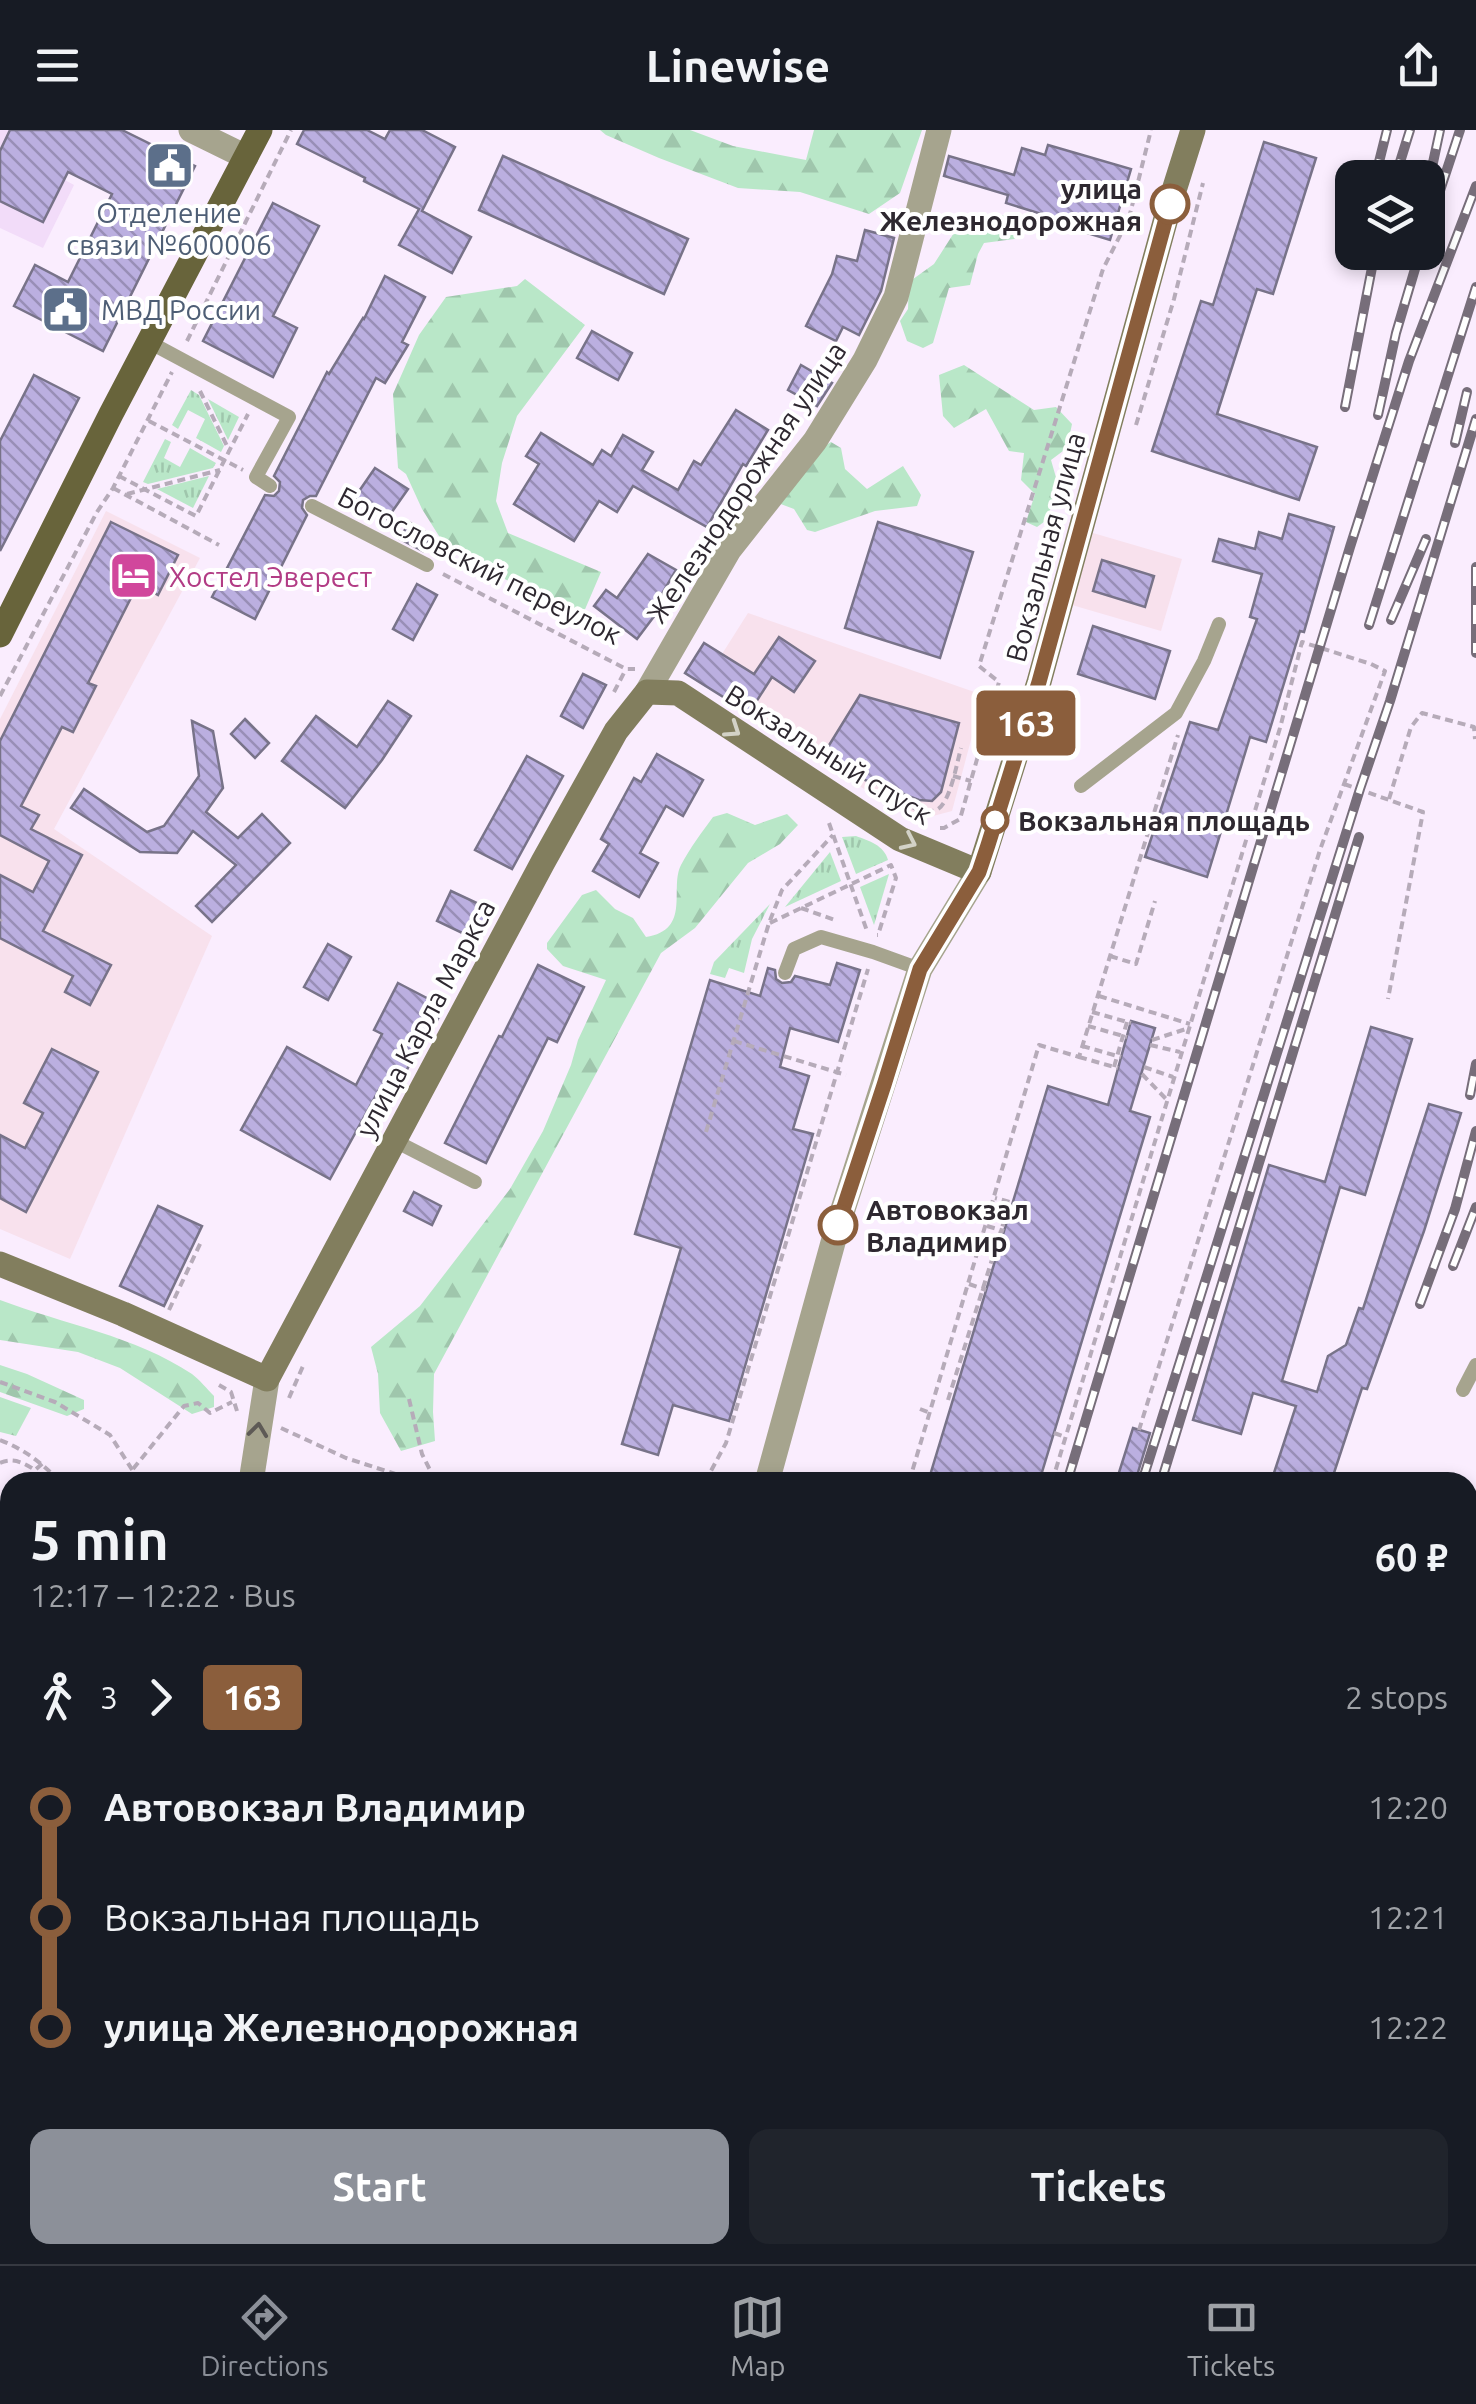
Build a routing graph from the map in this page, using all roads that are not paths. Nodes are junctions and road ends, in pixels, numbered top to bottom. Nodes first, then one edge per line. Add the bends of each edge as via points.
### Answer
1 (191, 130) edge
2 (260, 130) edge
3 (939, 130) edge
4 (1194, 130) edge
5 (246, 156) junction
6 (148, 342) junction
7 (270, 486) dead end
8 (312, 506) dead end
9 (427, 565) road end
10 (1220, 624) dead end
11 (0, 635) edge
12 (647, 692) junction
13 (1081, 786) dead end
14 (979, 872) junction
15 (920, 969) junction
16 (785, 973) dead end
17 (393, 1140) junction
18 (475, 1182) dead end
19 (0, 1264) edge
20 (1476, 1365) edge
21 (267, 1379) junction
22 (1463, 1390) dead end
23 (253, 1472) edge
24 (770, 1472) edge

1 - 5 street
2 - 5 main road
3 - 12 street, Железнодорожная улица via 896,297 865,360 815,441 730,550
4 - 14 main road, Вокзальная улица
5 - 6 main road
6 - 7 lane via 289,417 256,477
6 - 11 main road
8 - 9 lane, Богословский переулок
10 - 13 lane via 1176,713
12 -> 14 main road, Вокзальный спуск via 678,693 900,839
12 - 17 main road, улица Карла Маркса via 616,731
14 - 15 street, Вокзальная улица
15 - 16 lane via 821,937 794,949
15 - 24 street, Вокзальная улица via 837,1228
17 - 18 lane
17 - 21 main road, улица Карла Маркса
19 - 21 main road
20 - 22 lane
23 -> 21 street

